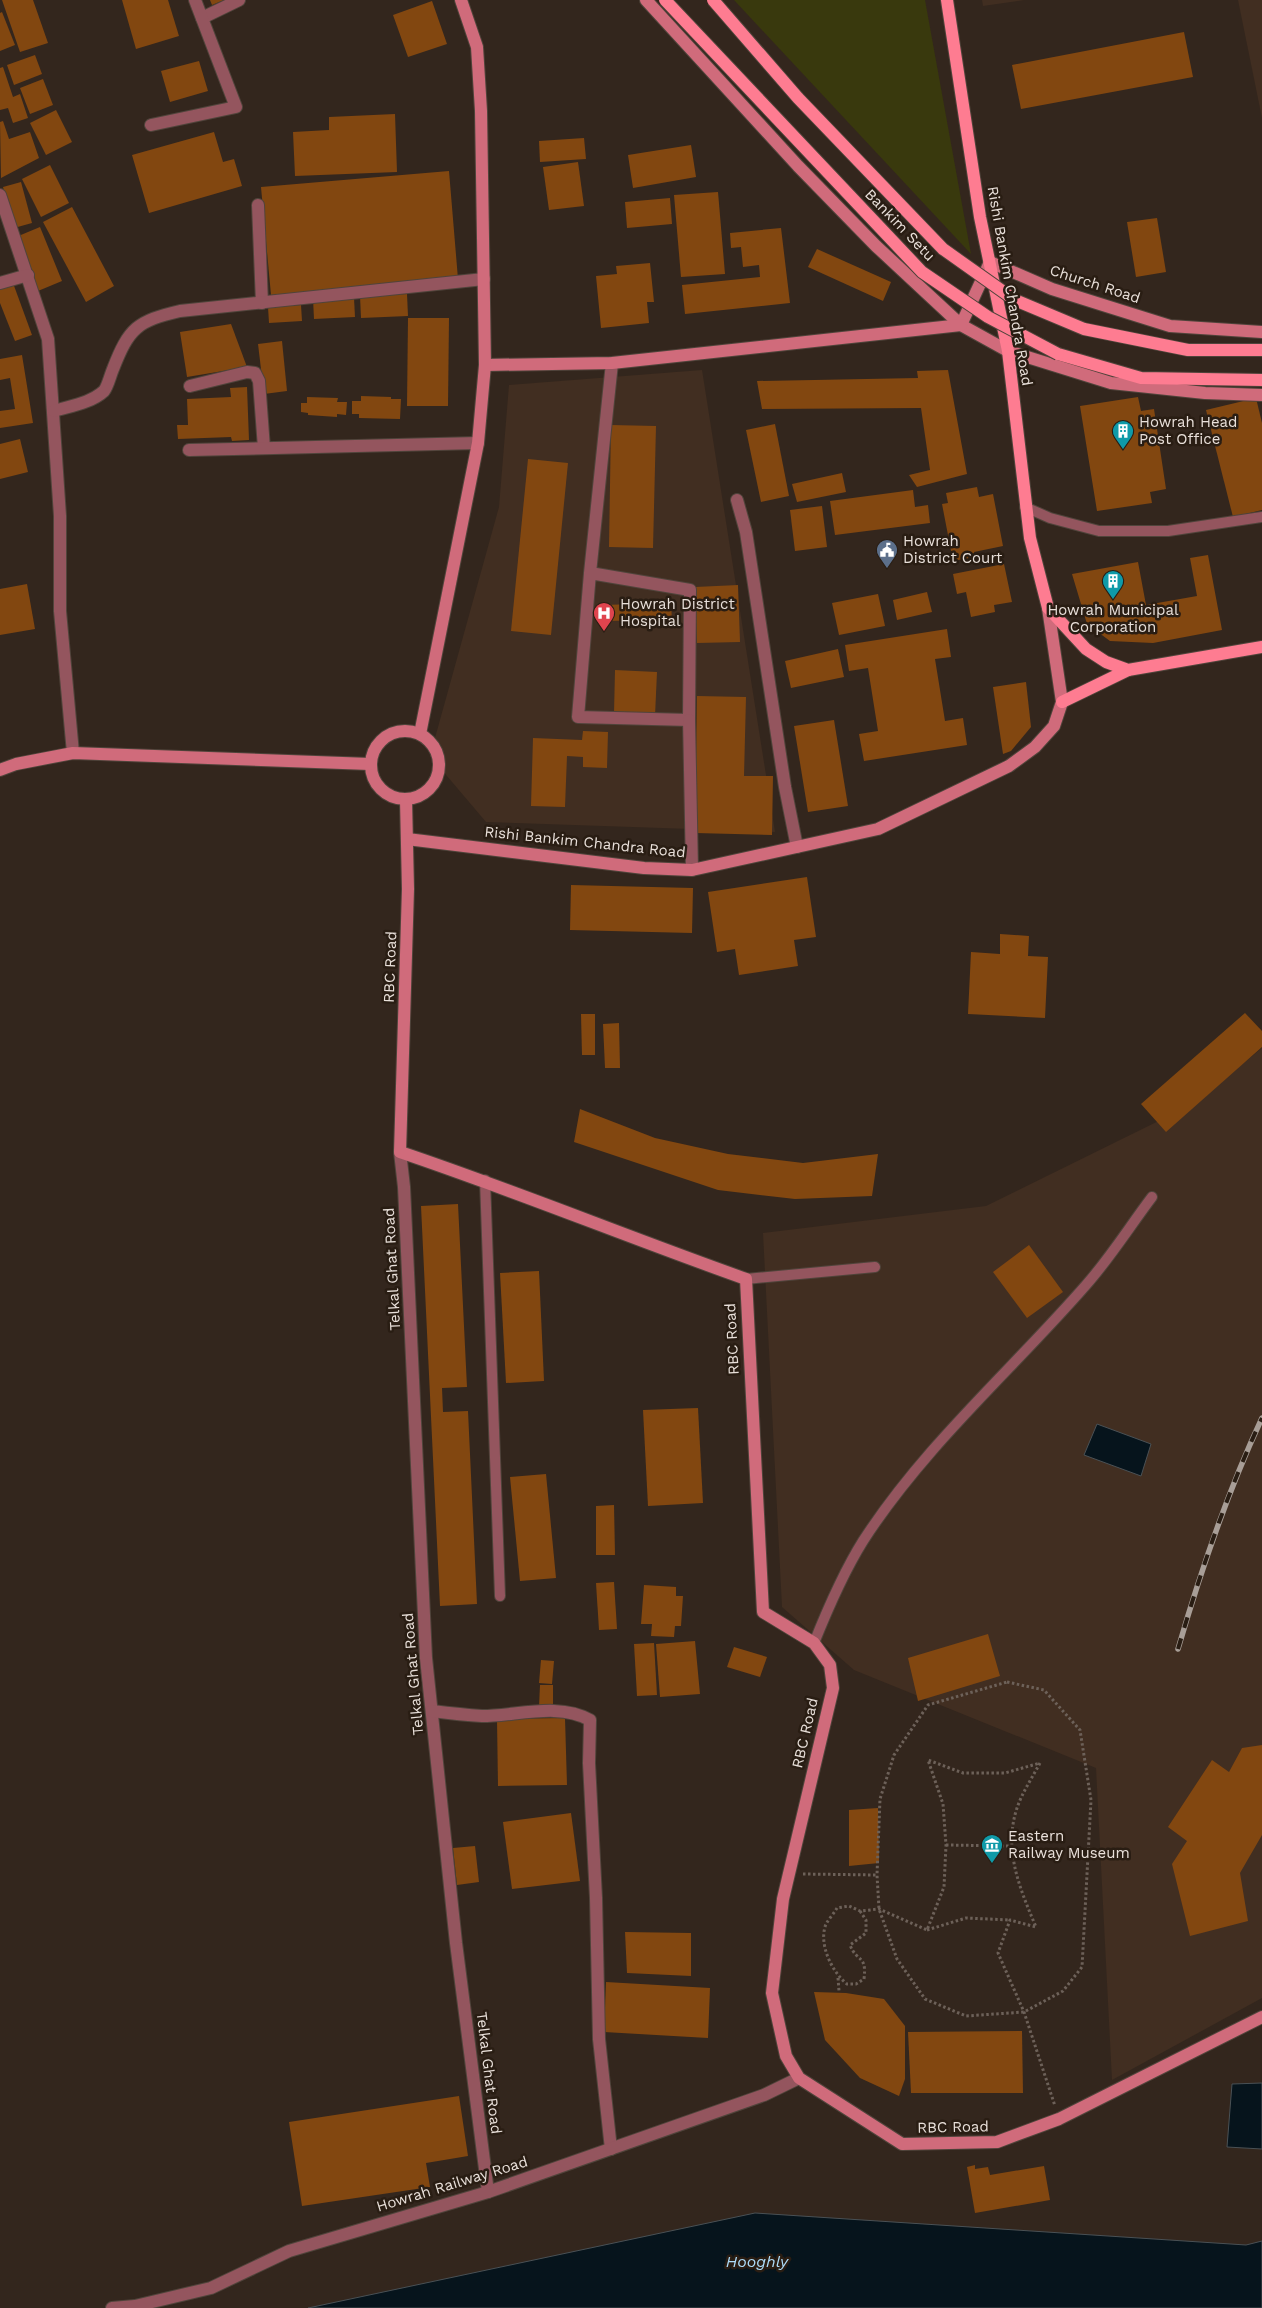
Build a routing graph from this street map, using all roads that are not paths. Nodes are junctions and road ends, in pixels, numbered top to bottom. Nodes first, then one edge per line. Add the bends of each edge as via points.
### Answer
1 (195, 0) edge
2 (239, 0) edge
3 (461, 0) edge
4 (646, 0) edge
5 (665, 0) edge
6 (713, 0) edge
7 (946, 0) edge
8 (202, 18) junction
9 (150, 125) dead end
10 (0, 195) edge
11 (258, 205) dead end
12 (990, 262) junction
13 (28, 275) junction
14 (484, 279) junction
15 (0, 283) edge
16 (262, 303) junction
17 (961, 325) junction
18 (1262, 332) edge
19 (1262, 350) edge
20 (1008, 351) junction
21 (612, 362) junction
22 (485, 365) junction
23 (1262, 380) edge
24 (190, 386) dead end
25 (1262, 395) edge
26 (54, 411) junction
27 (478, 443) junction
28 (264, 448) junction
29 (189, 450) dead end
30 (738, 500) dead end
31 (1025, 507) junction
32 (1262, 517) edge
33 (590, 574) junction
34 (1048, 608) junction
35 (1262, 647) edge
36 (1128, 670) junction
37 (1062, 702) junction
38 (689, 720) junction
39 (420, 734) junction
40 (73, 753) junction
41 (370, 764) junction
42 (0, 770) edge
43 (406, 800) junction
44 (407, 839) junction
45 (798, 847) junction
46 (692, 870) junction
47 (400, 1152) junction
48 (485, 1180) junction
49 (1152, 1197) dead end
50 (875, 1267) dead end
51 (746, 1279) junction
52 (500, 1596) dead end
53 (814, 1643) junction
54 (432, 1711) junction
55 (1262, 2017) edge
56 (799, 2078) junction
57 (611, 2149) junction
58 (488, 2192) junction
59 (112, 2308) edge

1 - 8 street
2 - 8 street
3 - 14 main road via 477,47
4 - 17 main road via 798,166 876,246
5 - 23 main road, Bankim Setu, bridge via 922,272 988,317 1058,354 1141,378
6 - 19 main road, Bankim Setu, bridge via 798,98 943,249 1015,300 1084,329 1188,350
7 - 12 main road, Rishi Bankim Chandra Road
8 - 9 street via 236,107
10 - 13 street
11 - 16 street
12 - 17 main road
12 - 18 main road, Church Road via 1052,289 1170,326
12 - 20 main road, Rishi Bankim Chandra Road
13 - 15 street
13 - 26 street via 48,339
14 - 16 street
14 - 22 main road
16 - 26 street via 180,311 138,324 123,345 105,390 87,401
17 - 20 main road
17 - 21 main road
20 - 25 main road via 1111,383 1205,393
20 - 31 main road, Rishi Bankim Chandra Road
21 - 22 main road
21 - 33 street
22 - 27 main road
24 - 28 street via 247,372 255,373 259,381
26 - 40 street via 60,516 60,610
27 - 28 street
27 - 39 main road
28 - 29 street
30 - 45 street
31 - 32 lane via 1050,518 1099,531 1168,531
31 - 34 main road, Rishi Bankim Chandra Road
33 - 38 street via 690,590
33 - 38 street via 578,718
34 - 36 main road, Rishi Bankim Chandra Road via 1086,649 1106,662
34 - 37 main road, Rishi Bankim Chandra Road
35 - 36 main road
36 - 37 main road
37 - 45 main road, Rishi Bankim Chandra Road via 1054,726 1035,747 1010,766 878,828
38 - 46 street
39 - 41 main road via 404,731 387,736 378,743
39 - 43 main road via 436,751 439,773 427,792
40 - 41 main road
40 - 42 main road
41 - 43 main road via 377,786 385,794
43 - 44 main road, RBC Road
44 - 46 main road, Rishi Bankim Chandra Road via 644,868
44 - 47 main road, RBC Road
45 - 46 main road, Rishi Bankim Chandra Road
47 - 48 main road
47 - 54 street, Telkal Ghat Road via 426,1658
48 - 51 main road
48 - 52 lane
49 - 53 lane via 1087,1284 972,1405 909,1479 863,1540 836,1588
50 - 51 lane
51 - 53 main road, RBC Road via 763,1612
53 - 56 main road, RBC Road via 830,1665 833,1688 783,1900 772,1993 786,2056
54 - 57 street via 483,1716 563,1712 579,1714 590,1720 598,2039
54 - 58 street, Telkal Ghat Road via 456,1943
55 - 56 main road, RBC Road via 1059,2119 997,2142 902,2144
56 - 57 street, Howrah Railway Road via 764,2095
57 - 58 street, Howrah Railway Road
58 - 59 street, Howrah Railway Road via 289,2251 211,2288 135,2306

